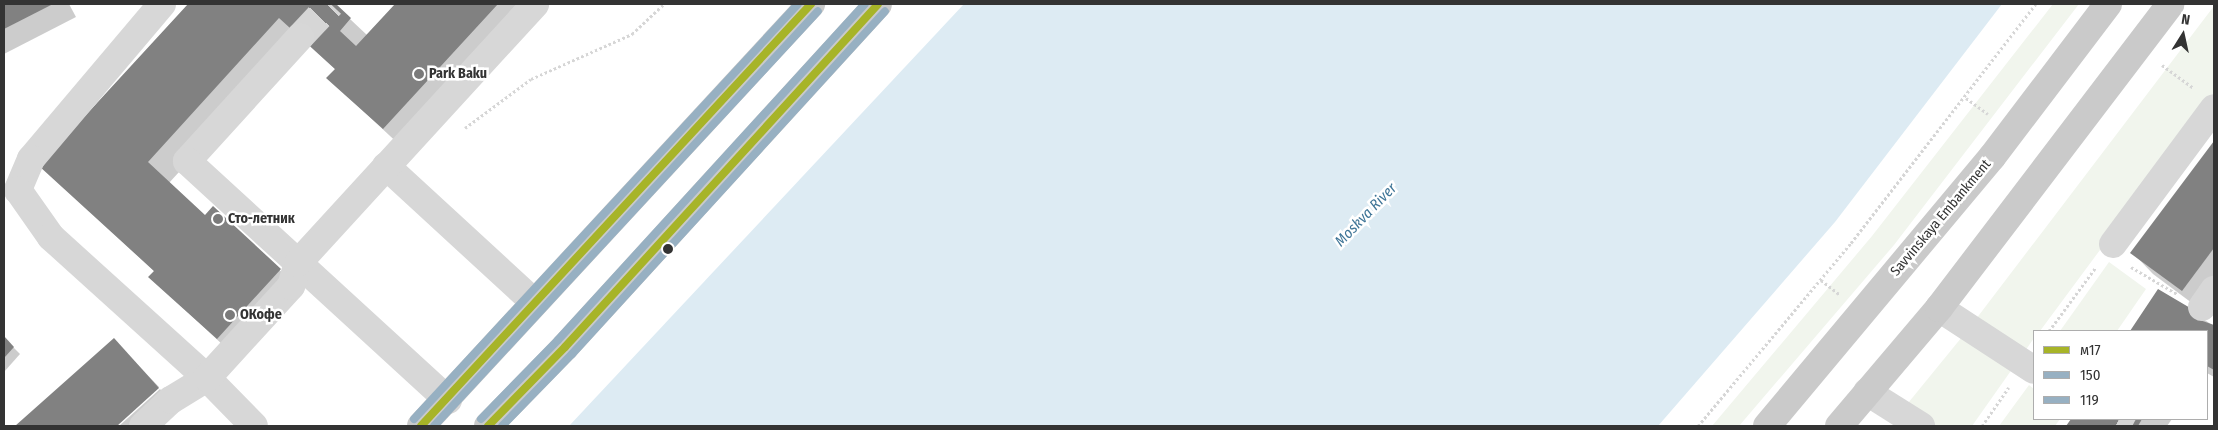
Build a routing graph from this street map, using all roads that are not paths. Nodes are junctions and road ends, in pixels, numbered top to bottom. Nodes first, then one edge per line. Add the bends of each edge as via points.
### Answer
1 (162, 4) edge
2 (534, 4) edge
3 (810, 4) edge
4 (878, 4) edge
5 (2108, 4) edge
6 (2171, 4) edge
7 (300, 37) tunnel mouth
8 (2207, 100) edge
9 (386, 166) junction
10 (2110, 249) road end
11 (298, 262) junction
12 (535, 303) junction
13 (1939, 308) junction
14 (2033, 369) edge
15 (207, 378) junction
16 (1873, 396) junction
17 (448, 400) junction
18 (142, 426) edge
19 (254, 426) edge
20 (421, 426) edge
21 (488, 426) edge
22 (1767, 426) edge
23 (1839, 426) edge
24 (1884, 426) edge
25 (1921, 426) edge

1 - 15 lane via 31,159 18,190 51,237
2 - 9 lane
3 - 12 main road
4 - 21 main road
5 - 22 main road, Savvinskaya Embankment via 1992,157
6 - 13 main road
7 - 11 lane via 187,161
8 - 10 lane
9 - 11 lane
9 - 12 lane
11 - 15 lane via 291,286
11 - 17 lane
12 - 17 main road
13 - 14 lane
13 - 16 main road
15 - 18 lane via 171,400
15 - 19 lane
16 - 23 main road
16 - 24 lane
16 - 25 lane
17 - 20 main road

